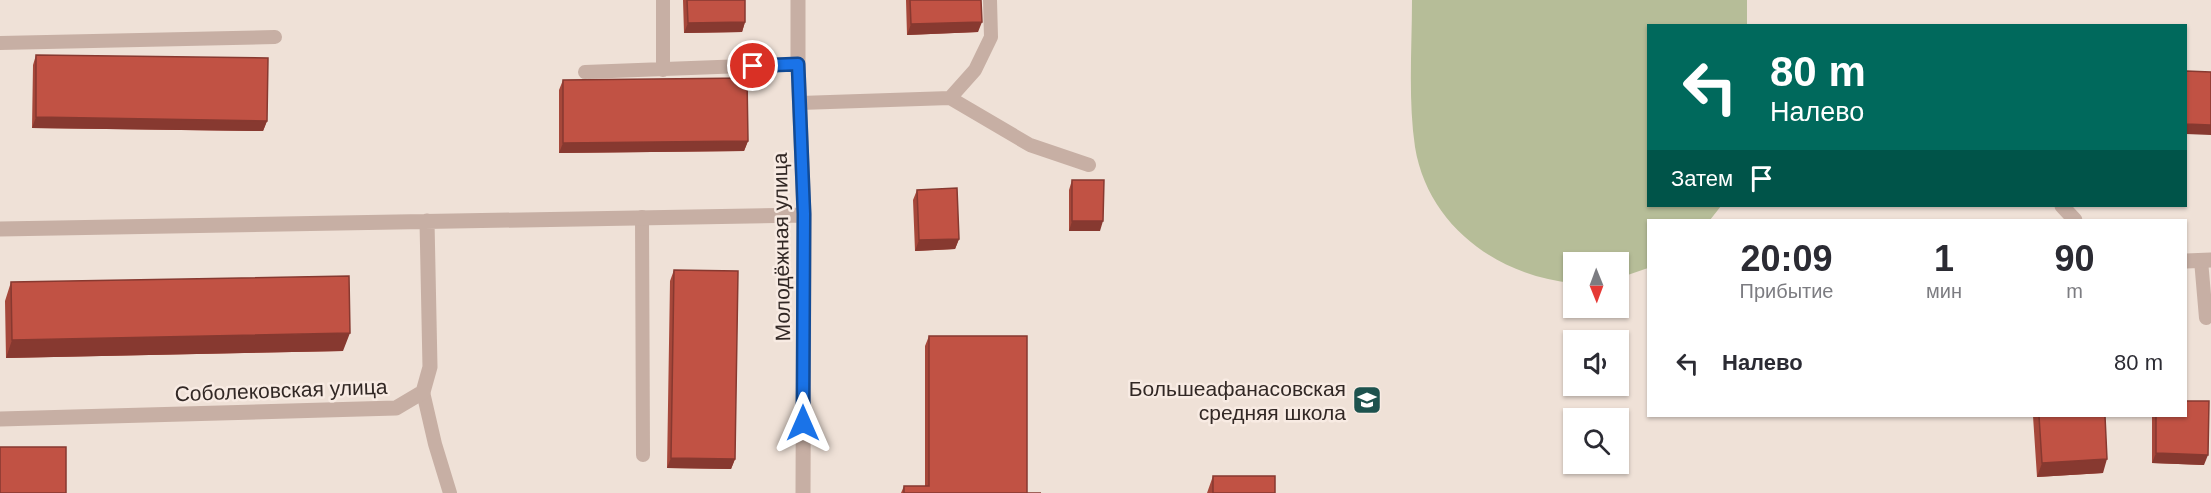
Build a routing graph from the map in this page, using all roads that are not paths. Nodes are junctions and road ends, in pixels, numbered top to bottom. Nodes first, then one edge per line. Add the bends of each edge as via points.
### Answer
1 (663, 0) edge
2 (798, 0) edge
3 (990, 0) edge
4 (275, 37) dead end
5 (0, 43) edge
6 (798, 64) junction
7 (663, 70) junction
8 (585, 72) dead end
9 (950, 98) junction
10 (800, 103) junction
11 (1089, 165) dead end
12 (2063, 207) edge
13 (804, 214) junction
14 (642, 217) junction
15 (2074, 219) edge
16 (427, 221) junction
17 (0, 229) edge
18 (2199, 260) edge
19 (2206, 318) dead end
20 (423, 392) junction
21 (0, 419) edge
22 (643, 455) dead end
23 (450, 493) edge
24 (803, 493) edge

1 - 7 lane
2 - 6 street, Молодёжная улица
3 - 9 lane via 990,37 975,70
4 - 5 lane
6 - 7 lane
6 - 10 street, Молодёжная улица
7 - 8 lane
9 - 10 lane
9 - 11 lane via 1030,145
10 - 13 street, Молодёжная улица
12 - 15 street
13 - 14 street
13 - 24 street, Молодёжная улица
14 - 16 street
14 - 22 lane
16 - 17 street
16 - 20 street via 430,367
18 - 19 lane
20 - 21 street, Соболековская улица via 396,408
20 - 23 lane

